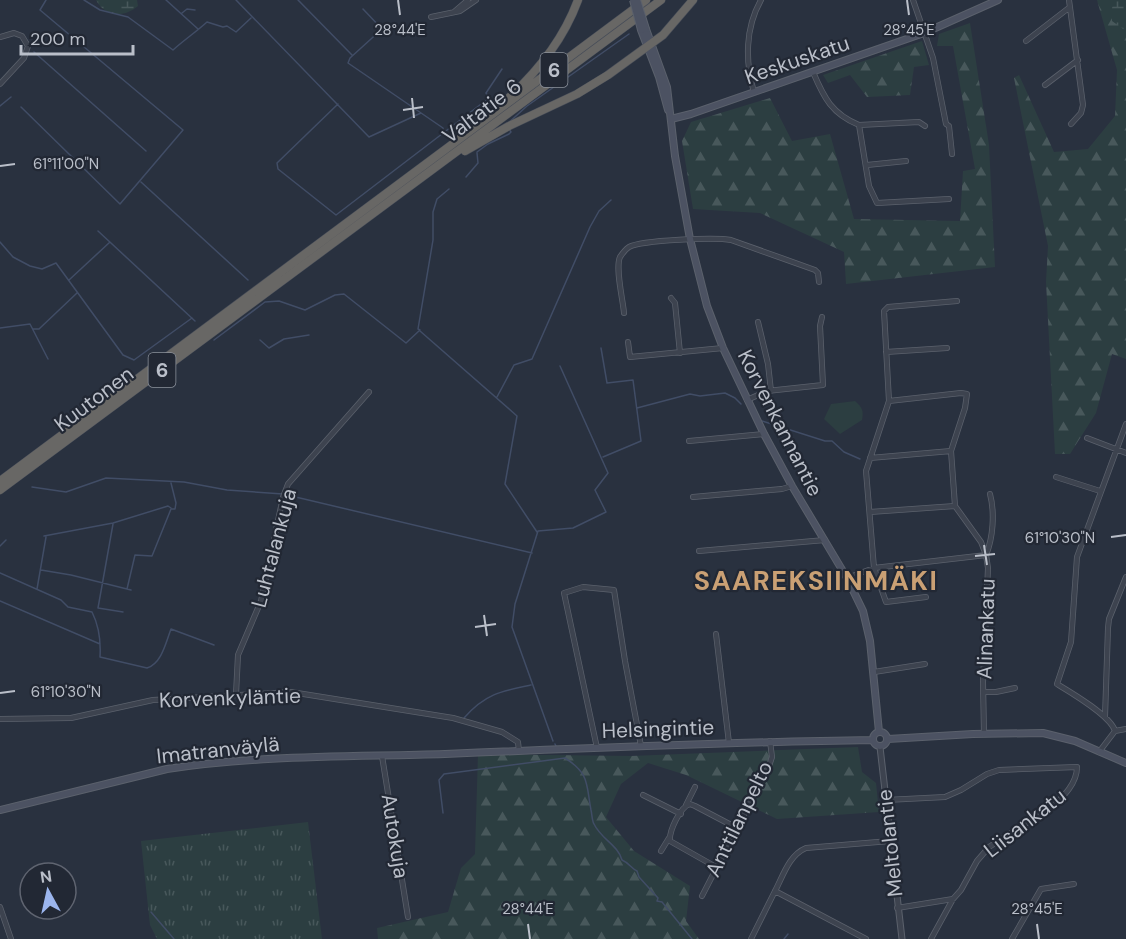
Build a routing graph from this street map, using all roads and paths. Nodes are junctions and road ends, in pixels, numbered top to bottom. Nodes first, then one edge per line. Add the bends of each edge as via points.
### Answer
1 (468, 0) edge
2 (476, 0) edge
3 (578, 0) edge
4 (635, 0) edge
5 (646, 0) edge
6 (661, 0) edge
7 (693, 0) edge
8 (761, 0) edge
9 (913, 0) edge
10 (998, 0) edge
11 (1069, 0) edge
12 (1070, 7) junction
13 (453, 12) junction
14 (431, 17) dead end
15 (924, 33) junction
16 (0, 37) edge
17 (1026, 41) dead end
18 (650, 46) junction
19 (1077, 60) junction
20 (813, 72) junction
21 (0, 84) edge
22 (1045, 85) dead end
23 (754, 92) junction
24 (671, 119) junction
25 (1071, 124) dead end
26 (859, 125) junction
27 (925, 126) dead end
28 (462, 138) junction
29 (952, 154) dead end
30 (906, 161) dead end
31 (867, 165) junction
32 (423, 177) junction
33 (948, 199) dead end
34 (690, 239) junction
35 (321, 248) junction
36 (819, 282) dead end
37 (671, 298) dead end
38 (957, 301) dead end
39 (624, 313) dead end
40 (822, 317) dead end
41 (758, 322) dead end
42 (628, 342) dead end
43 (723, 348) junction
44 (947, 348) dead end
45 (886, 352) junction
46 (680, 353) junction
47 (771, 391) junction
48 (369, 392) dead end
49 (747, 400) junction
50 (889, 401) junction
51 (1126, 424) edge
52 (764, 434) junction
53 (1087, 438) dead end
54 (688, 441) dead end
55 (1117, 449) junction
56 (951, 451) junction
57 (1126, 453) edge
58 (870, 458) junction
59 (1056, 477) dead end
60 (0, 481) edge
61 (792, 486) junction
62 (0, 490) edge
63 (1100, 492) junction
64 (990, 494) dead end
65 (693, 497) dead end
66 (956, 506) junction
67 (870, 513) junction
68 (825, 540) junction
69 (699, 551) dead end
70 (986, 555) junction
71 (873, 568) junction
72 (1126, 577) edge
73 (847, 578) junction
74 (926, 597) dead end
75 (716, 634) dead end
76 (925, 664) dead end
77 (874, 672) junction
78 (1015, 688) dead end
79 (984, 692) junction
80 (236, 694) junction
81 (1105, 717) junction
82 (0, 719) edge
83 (1126, 729) edge
84 (1115, 731) junction
85 (879, 732) junction
86 (984, 734) junction
87 (888, 739) junction
88 (872, 740) junction
89 (770, 741) junction
90 (729, 743) junction
91 (641, 746) junction
92 (880, 747) junction
93 (597, 748) junction
94 (519, 751) junction
95 (1099, 752) junction
96 (445, 754) joint
97 (382, 756) junction
98 (1126, 763) edge
99 (694, 787) dead end
100 (643, 795) dead end
101 (885, 800) junction
102 (686, 805) junction
103 (0, 810) edge
104 (681, 814) junction
105 (737, 828) junction
106 (669, 838) junction
107 (890, 841) junction
108 (661, 850) dead end
109 (716, 867) junction
110 (1074, 884) dead end
111 (775, 891) junction
112 (702, 896) dead end
113 (953, 899) junction
114 (0, 907) edge
115 (897, 908) junction
116 (408, 917) dead end
117 (11, 939) edge
118 (752, 939) edge
119 (866, 939) edge
120 (902, 939) edge
121 (931, 939) edge
122 (1012, 939) edge

1 - 13 street
2 - 13 street
3 - 28 highway via 563,34 536,72
4 - 18 main road, Korvenkannantie, bridge
5 - 28 highway, Valtatie 6 / 6
6 - 32 highway, Valtatie 6 / 6
7 - 18 highway via 673,26
8 - 23 street via 747,48
9 - 15 street
10 - 15 main road, Keskuskatu
11 - 12 street
12 - 17 street
12 - 19 street
13 - 14 street
15 - 20 main road, Keskuskatu
15 - 29 street via 949,126
16 - 21 street via 14,33 22,36 28,46 24,58
18 - 24 main road, Korvenkannantie
18 - 32 highway via 592,86 489,137
19 - 22 street
19 - 25 street via 1083,105
20 - 23 main road, Keskuskatu
20 - 26 street via 829,106
23 - 24 main road, Keskuskatu
24 - 34 main road, Korvenkannantie
26 - 27 street via 919,122
26 - 31 street
28 - 35 highway, Valtatie 6 / 6
30 - 31 street
31 - 33 street via 869,186 877,203
32 - 35 highway, Valtatie 6 / 6
34 - 36 street via 731,240 815,270
34 - 39 street via 636,244 625,250 618,267
34 - 43 main road, Korvenkannantie via 707,306
35 - 60 highway, Kuutonen / 6
35 - 62 highway, Kuutonen / 6
37 - 46 street via 675,303
38 - 45 street via 888,307 884,311
40 - 47 street via 823,385
41 - 47 street
42 - 46 street via 630,357
43 - 46 street
43 - 49 main road, Korvenkannantie
44 - 45 street
45 - 50 street
47 - 49 street
48 - 80 street, Luhtalankuja via 288,484 261,601 238,655
49 - 52 main road, Korvenkannantie
50 - 56 street, Alinankatu via 967,394
50 - 58 street
51 - 55 street
52 - 54 street
52 - 61 main road, Korvenkannantie
53 - 55 street
55 - 57 street
55 - 63 street
56 - 58 street
56 - 66 street, Alinankatu
58 - 67 street via 866,471
59 - 63 street
61 - 65 street
61 - 68 main road, Korvenkannantie
63 - 81 street via 1077,556 1071,642 1057,684
64 - 70 street via 992,529
66 - 67 street
66 - 70 street, Alinankatu
67 - 71 street
68 - 69 street
68 - 73 main road, Korvenkannantie
70 - 71 street
70 - 79 street, Alinankatu
71 - 73 street
71 - 74 street via 886,602
72 - 81 street via 1109,619
73 - 77 main road, Korvenkannantie via 867,624
75 - 90 street
76 - 77 street
77 - 85 main road, Korvenkannantie
78 - 79 street
79 - 86 street, Alinankatu
80 - 82 street, Korvenkyläntie via 153,700 71,718
80 - 94 street, Korvenkyläntie via 291,692 453,718 502,732 517,740
81 - 84 street
83 - 84 street
84 - 95 street
85 - 87 main road
85 - 88 main road
86 - 87 main road
86 - 95 main road via 1052,734
87 - 92 main road
88 - 89 main road, Helsingintie
88 - 92 main road
89 - 90 main road, Helsingintie
89 - 105 street, Anttilanpelto via 771,761
90 - 91 main road, Helsingintie
91 - 93 main road, Helsingintie
91 - 93 street via 614,590 584,586 564,593
92 - 101 street, Meltolantie
93 - 94 main road, Helsingintie
94 - 96 main road, Helsingintie
95 - 98 main road
96 - 97 main road, Imatranväylä
97 - 103 main road, Imatranväylä via 192,765
97 - 116 street, Autokuja
99 - 102 street
100 - 104 street
101 - 107 street, Meltolantie
101 - 113 street, Liisankatu via 945,797 999,770 1077,766 1073,783 1062,798 989,847
102 - 104 street
102 - 105 street
104 - 106 street
105 - 109 street, Anttilanpelto
106 - 108 street
106 - 109 street
107 - 111 street via 799,851
107 - 115 street, Meltolantie
109 - 112 street, Anttilanpelto
110 - 122 street via 1041,889
111 - 118 street
111 - 119 street
113 - 115 street
113 - 121 street, Liisankatu
114 - 117 street
115 - 120 street, Meltolantie

